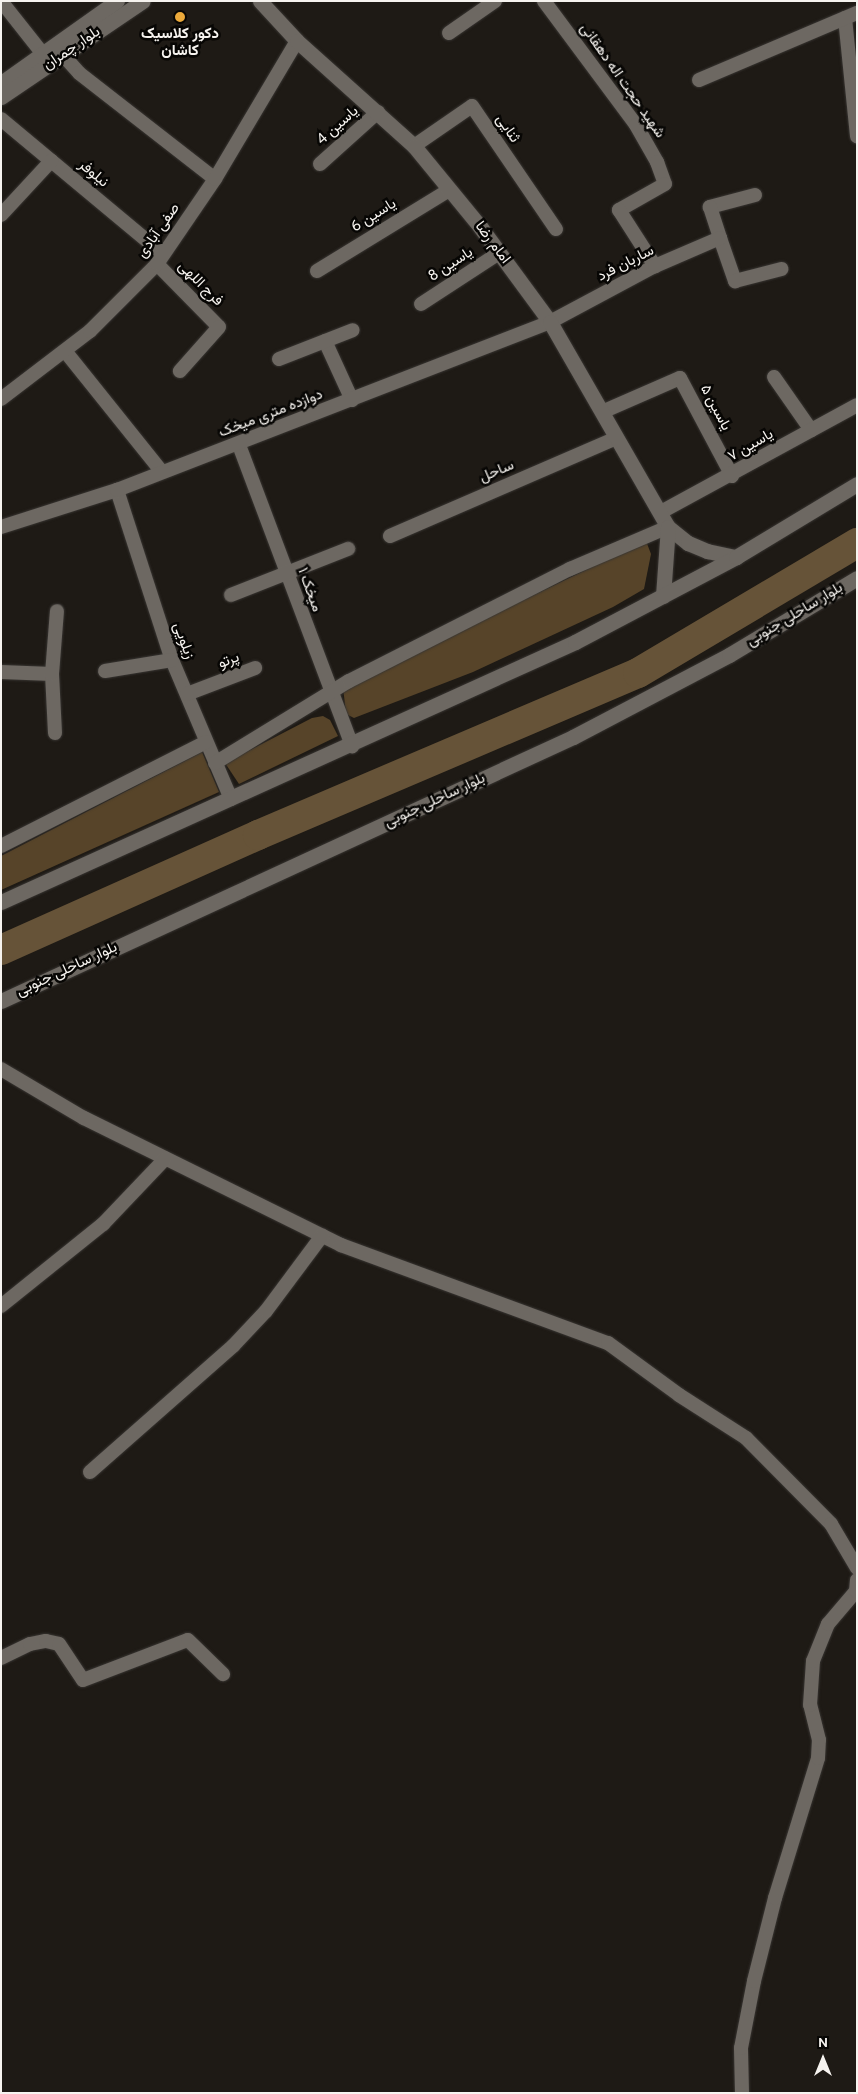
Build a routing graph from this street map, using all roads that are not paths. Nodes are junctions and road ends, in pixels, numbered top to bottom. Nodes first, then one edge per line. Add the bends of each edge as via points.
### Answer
1 (1, 1) edge
2 (118, 1) edge
3 (143, 1) edge
4 (260, 1) edge
5 (495, 1) edge
6 (544, 1) edge
7 (851, 15) edge
8 (449, 34) dead end
9 (297, 41) junction
10 (43, 54) junction
11 (63, 55) junction
12 (699, 80) dead end
13 (1, 83) edge
14 (1, 97) edge
15 (378, 112) junction
16 (1, 119) edge
17 (857, 136) edge
18 (414, 146) junction
19 (51, 161) junction
20 (320, 164) dead end
21 (215, 179) junction
22 (449, 190) junction
23 (755, 195) dead end
24 (1, 215) edge
25 (556, 229) dead end
26 (720, 238) junction
27 (499, 253) junction
28 (160, 259) junction
29 (655, 266) junction
30 (781, 269) dead end
31 (317, 271) dead end
32 (421, 304) dead end
33 (550, 322) junction
34 (353, 330) dead end
35 (325, 341) junction
36 (65, 351) junction
37 (279, 359) dead end
38 (180, 371) dead end
39 (774, 378) dead end
40 (4, 392) edge
41 (352, 400) junction
42 (857, 405) edge
43 (602, 412) junction
44 (811, 430) junction
45 (617, 438) junction
46 (238, 445) junction
47 (162, 472) junction
48 (732, 476) junction
49 (857, 484) edge
50 (117, 490) junction
51 (661, 512) junction
52 (1, 527) edge
53 (668, 528) junction
54 (390, 536) dead end
55 (348, 549) dead end
56 (736, 557) junction
57 (286, 574) junction
58 (857, 578) edge
59 (231, 595) dead end
60 (663, 596) junction
61 (57, 611) dead end
62 (172, 660) junction
63 (255, 668) dead end
64 (105, 671) dead end
65 (1, 672) edge
66 (52, 674) junction
67 (187, 694) junction
68 (330, 695) junction
69 (55, 733) dead end
70 (206, 742) junction
71 (352, 746) junction
72 (215, 763) junction
73 (231, 799) junction
74 (1, 846) edge
75 (1, 902) edge
76 (1, 1001) edge
77 (1, 1069) edge
78 (166, 1159) junction
79 (322, 1236) junction
80 (1, 1306) edge
81 (90, 1472) dead end
82 (857, 1568) edge
83 (857, 1580) edge
84 (857, 1600) edge
85 (844, 1606) junction
86 (1, 1658) edge
87 (223, 1674) dead end
88 (742, 2093) edge

1 - 10 street
2 - 10 main road, بلوار چمران
3 - 11 main road, بلوار چمران
4 - 9 main road, امام رضا
5 - 8 street
6 - 29 street, شهید حجت اله دهقانی via 636,125 657,162 665,184 619,210
7 - 12 street
7 - 17 street
9 - 15 main road, امام رضا
9 - 21 street, صفی آبادی
10 - 13 main road, بلوار چمران
11 - 14 main road, بلوار چمران
11 - 21 street via 79,74
15 - 18 main road, امام رضا
15 - 20 street, یاسین 4
16 - 19 street, نیلوفر
18 - 22 main road, امام رضا
18 - 25 street, ثنایی via 472,106
19 - 24 street
19 - 28 street, نیلوفر
21 - 28 street, صفی آبادی
22 - 27 main road, امام رضا
22 - 31 street, یاسین 6
23 - 26 street via 710,207
26 - 29 street, ساربان فرد
26 - 30 street via 735,281
27 - 32 street, یاسین 8
27 - 33 main road, امام رضا
28 - 36 street, صفی آبادی via 113,309
28 - 38 street, فرج اللهی via 220,327
29 - 33 street, ساربان فرد
33 - 41 street, دوازده متری میخک
33 - 43 main road, امام رضا
34 - 35 street
35 - 37 street
35 - 41 street
36 - 40 street, صفی آبادی
36 - 47 street
39 - 44 street
41 - 46 street, دوازده متری میخک
42 - 44 street, یاسین ۷
43 - 45 main road, امام رضا
43 - 48 street, یاسین ۵ via 680,378
44 - 48 street, یاسین ۷
45 - 51 main road, امام رضا
45 - 54 street, ساحل
46 - 47 street, دوازده متری میخک
46 - 57 street, میخک ۱
47 - 50 street, دوازده متری میخک
48 - 51 street, یاسین ۷
49 - 56 main road
50 - 52 street, دوازده متری میخک
50 - 62 street, زیلویی
51 - 53 main road, امام رضا
53 - 56 main road via 688,543
53 - 60 main road
53 - 68 street via 570,569 350,681
55 - 57 street
56 - 60 main road
57 - 59 street
57 - 68 street, میخک ۱
58 - 76 main road, بلوار ساحلی جنوبی via 729,655 573,737
60 - 71 main road via 575,642
61 - 66 street
62 - 64 street
62 - 67 street, زیلویی
63 - 67 street, پرتو
65 - 66 street
66 - 69 street
67 - 70 street, زیلویی
68 - 71 street, میخک ۱
68 - 72 street
70 - 72 street, زیلویی
70 - 74 street
71 - 73 main road
72 - 73 street, زیلویی
73 - 75 main road
77 - 78 street via 84,1118
78 - 79 street
78 - 80 street via 104,1224
79 - 81 street via 266,1311 233,1346
79 - 82 street via 442,1284 506,1303 608,1343 679,1395 746,1438 831,1524
83 - 85 street via 856,1591
84 - 85 street
85 - 88 street via 828,1624 813,1661 810,1705 819,1740 818,1758 774,1898 754,1981 741,2048
86 - 87 street via 30,1644 46,1641 59,1644 83,1680 188,1640

